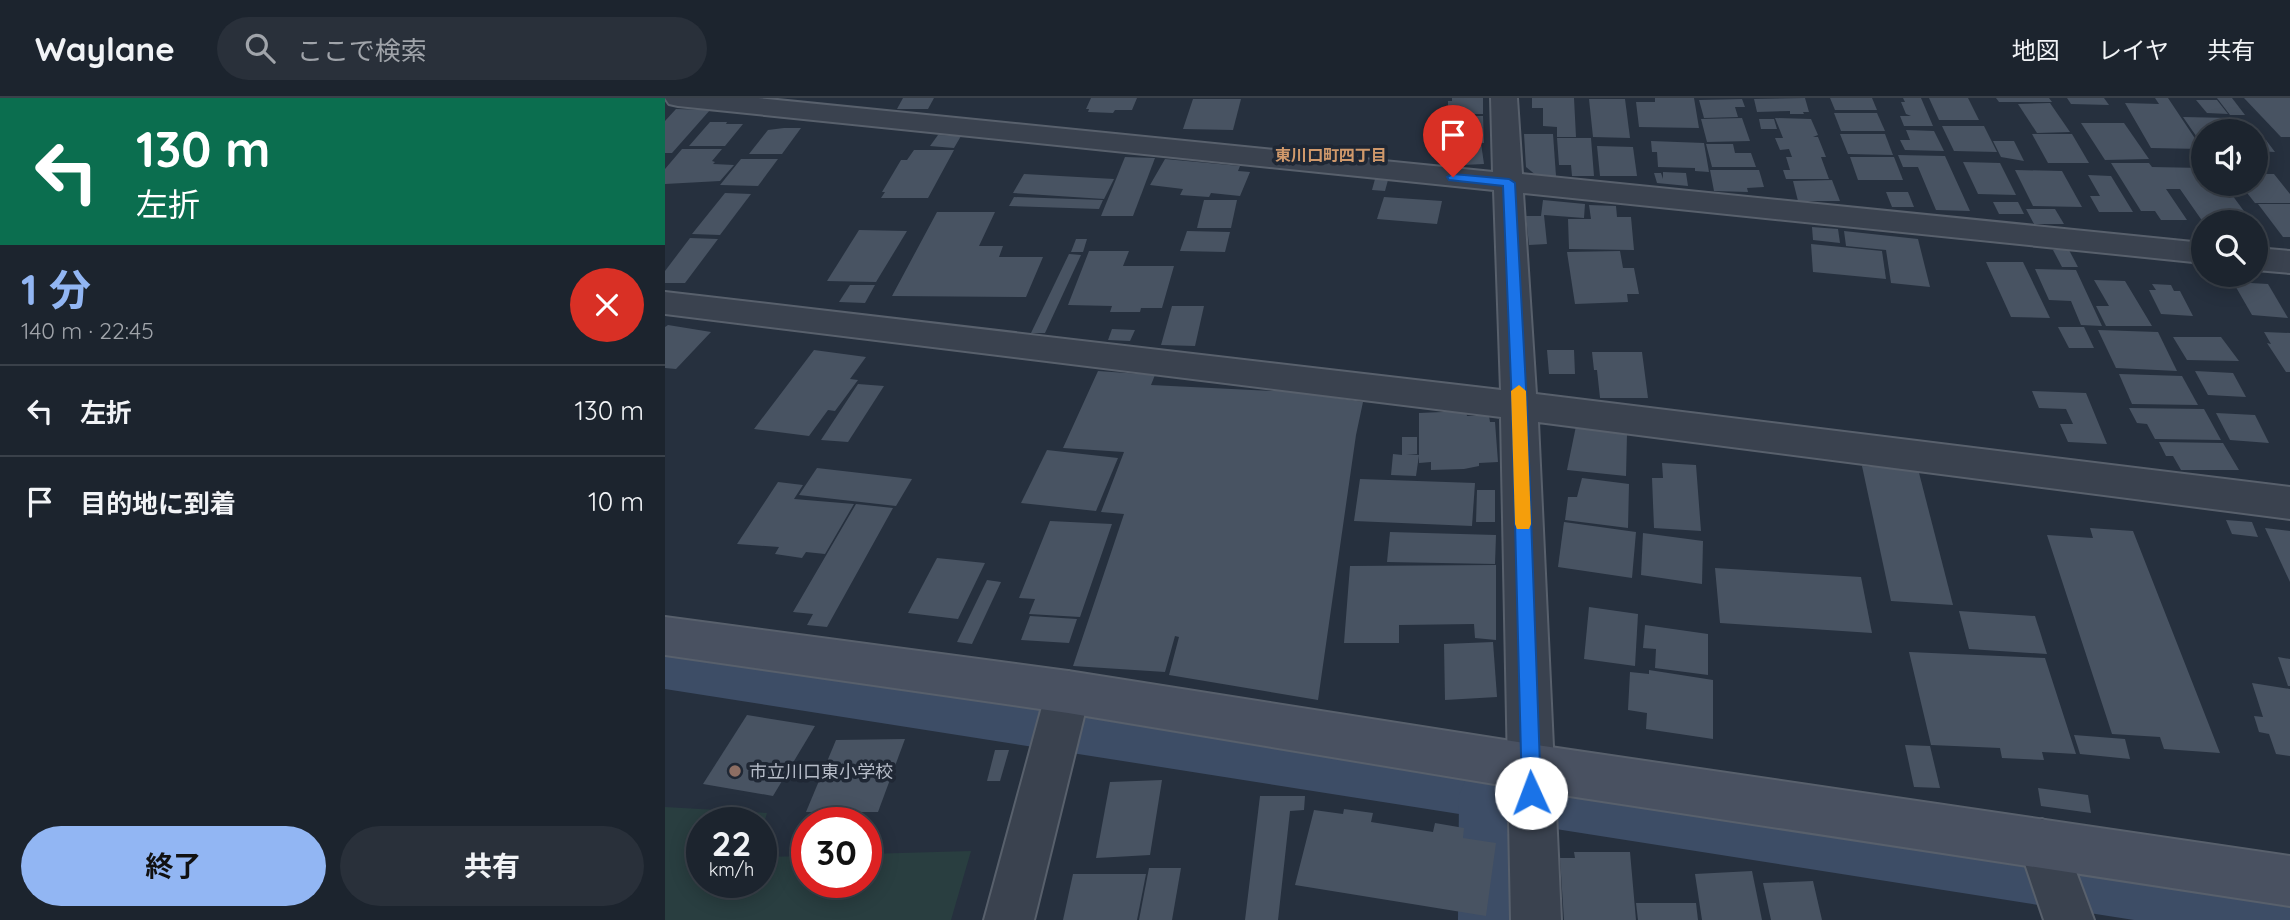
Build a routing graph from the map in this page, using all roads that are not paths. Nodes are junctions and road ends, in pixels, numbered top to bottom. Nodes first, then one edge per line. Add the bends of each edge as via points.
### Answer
1 (678, 98) edge
2 (1504, 98) edge
3 (1509, 183) junction
4 (2191, 253) edge
5 (2268, 260) edge
6 (2290, 262) edge
7 (665, 303) edge
8 (1519, 406) junction
9 (2290, 503) edge
10 (665, 636) edge
11 (1068, 692) junction
12 (1530, 767) junction
13 (2042, 843) junction
14 (2290, 881) edge
15 (1009, 920) edge
16 (1536, 920) edge
17 (2069, 920) edge

1 - 3 street
2 - 3 street
3 - 4 street
3 - 8 street
5 - 6 street
7 - 8 street
8 - 9 street
8 - 12 street
10 - 11 street
11 - 12 street
11 - 15 street
12 - 13 street
12 - 16 street
13 - 14 street
13 - 17 street

